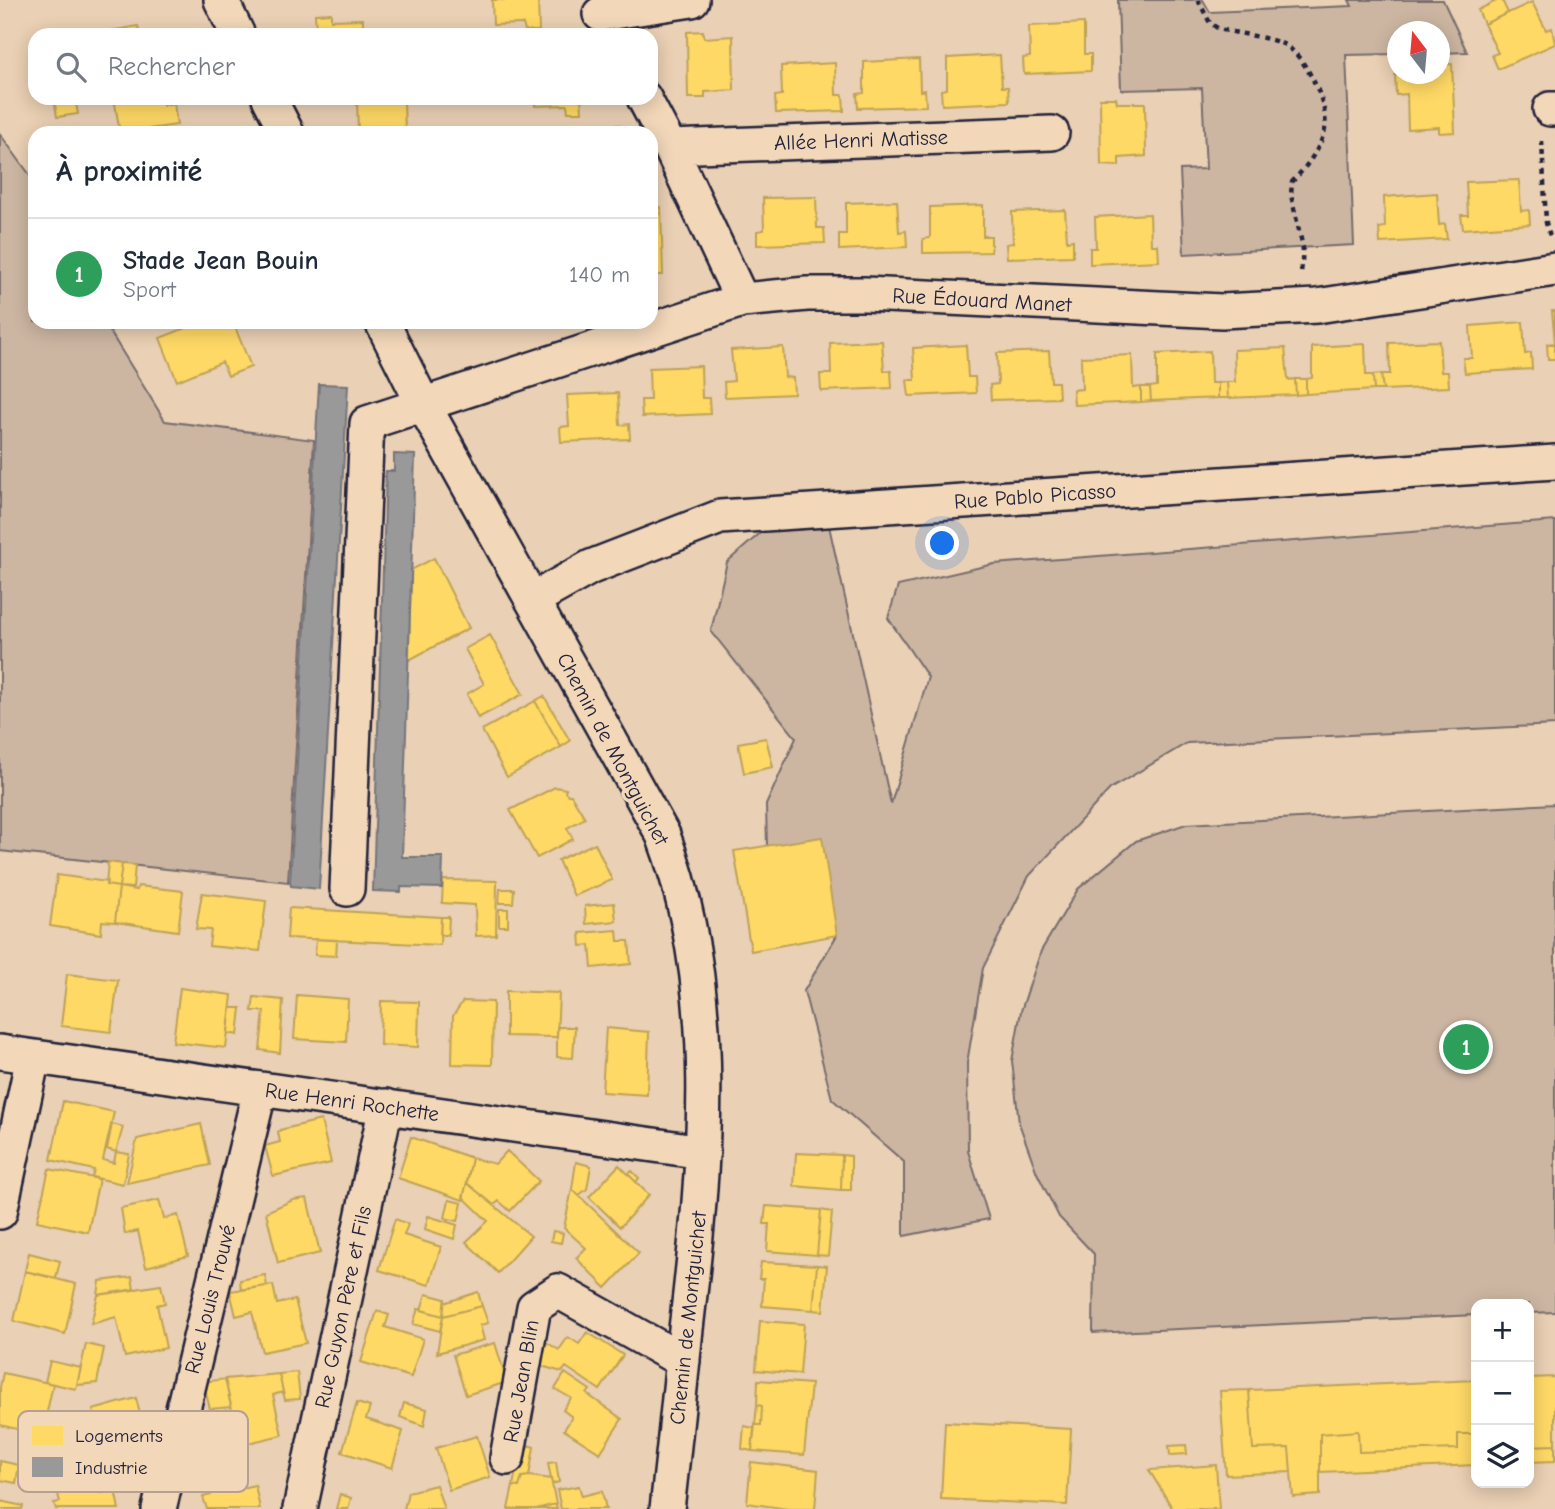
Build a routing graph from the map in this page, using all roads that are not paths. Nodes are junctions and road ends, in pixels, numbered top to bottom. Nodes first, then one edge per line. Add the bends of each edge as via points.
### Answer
1 (220, 0) edge
2 (692, 0) edge
3 (602, 16) edge
4 (234, 28) edge
5 (273, 105) edge
6 (648, 105) edge
7 (283, 126) edge
8 (1052, 134) dead end
9 (670, 147) junction
10 (1553, 255) edge
11 (742, 300) junction
12 (658, 327) edge
13 (386, 329) edge
14 (653, 329) edge
15 (423, 404) junction
16 (1555, 462) edge
17 (532, 600) junction
18 (347, 889) dead end
19 (0, 1052) edge
20 (33, 1057) junction
21 (260, 1089) junction
22 (386, 1106) junction
23 (704, 1152) junction
24 (0, 1212) edge
25 (683, 1361) junction
26 (183, 1411) edge
27 (507, 1458) dead end
28 (300, 1509) edge
29 (667, 1509) edge

1 - 4 street
2 - 3 street
5 - 7 street
6 - 9 street
8 - 9 street, Allée Henri Matisse
9 - 11 street
10 - 11 street, Rue Édouard Manet via 1317,306 1222,311 865,294
11 - 12 street, Rue Édouard Manet
13 - 15 street, Chemin de Montguichet
14 - 15 street, Rue Édouard Manet
15 - 17 street, Chemin de Montguichet
15 - 18 street, Rue Édouard Manet via 367,423
16 - 17 street, Rue Pablo Picasso via 720,516 592,566
17 - 23 street, Chemin de Montguichet via 663,835 677,873 702,1035
19 - 20 street, Rue Henri Rochette
20 - 21 street, Rue Henri Rochette
20 - 24 street
21 - 22 street, Rue Henri Rochette
21 - 26 street, Rue Louis Trouvé
22 - 23 street, Rue Henri Rochette
22 - 28 street, Rue Guyon Père et Fils
23 - 25 street, Chemin de Montguichet
25 - 27 street, Rue Jean Blin via 558,1291 534,1307
25 - 29 street, Chemin de Montguichet

